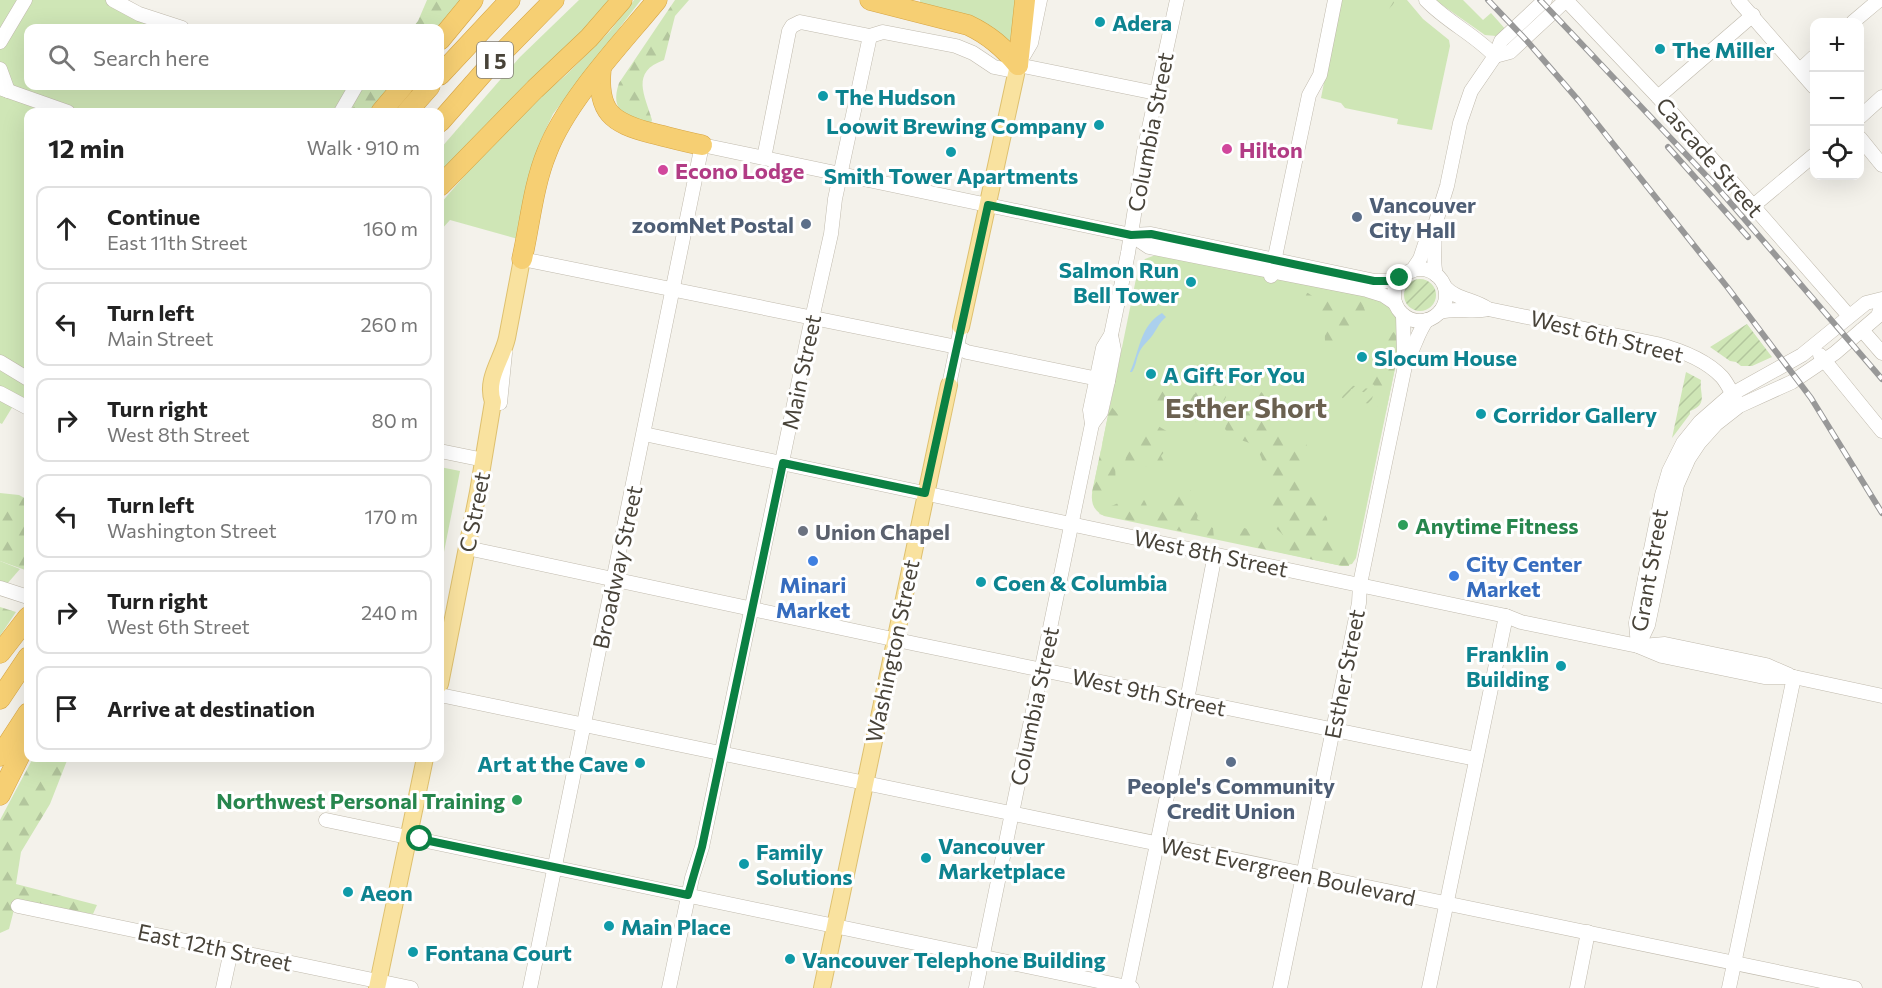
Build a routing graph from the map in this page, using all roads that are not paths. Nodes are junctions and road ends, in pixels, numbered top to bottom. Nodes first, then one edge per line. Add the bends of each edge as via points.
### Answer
1 (25, 0) edge
2 (113, 0) edge
3 (473, 0) edge
4 (510, 0) edge
5 (554, 0) edge
6 (622, 0) edge
7 (657, 0) edge
8 (870, 0) edge
9 (1025, 0) edge
10 (1040, 0) edge
11 (1177, 0) edge
12 (1335, 0) edge
13 (1426, 0) edge
14 (1545, 0) edge
15 (1566, 0) edge
16 (1738, 0) edge
17 (1880, 0) edge
18 (1752, 15) junction
19 (1859, 18) edge
20 (170, 24) edge
21 (444, 35) edge
22 (870, 36) junction
23 (0, 42) edge
24 (1495, 56) junction
25 (1810, 61) edge
26 (1018, 64) junction
27 (0, 69) edge
28 (601, 69) junction
29 (1800, 70) junction
30 (444, 71) edge
31 (1810, 81) edge
32 (4, 90) edge
33 (354, 90) edge
34 (400, 90) edge
35 (426, 90) edge
36 (1155, 93) junction
37 (1658, 97) junction
38 (1882, 97) edge
39 (56, 108) edge
40 (343, 108) edge
41 (384, 108) edge
42 (411, 108) edge
43 (1864, 113) edge
44 (444, 117) edge
45 (1864, 143) edge
46 (702, 145) junction
47 (764, 158) junction
48 (1810, 159) edge
49 (1882, 165) edge
50 (841, 173) junction
51 (444, 182) edge
52 (988, 205) junction
53 (1753, 206) junction
54 (1434, 228) junction
55 (1131, 235) junction
56 (522, 259) junction
57 (1273, 269) junction
58 (1406, 274) junction
59 (1436, 275) junction
60 (1445, 287) junction
61 (674, 289) junction
62 (1882, 301) edge
63 (1399, 309) junction
64 (1488, 309) junction
65 (1440, 312) junction
66 (1849, 316) junction
67 (812, 318) junction
68 (1427, 320) junction
69 (961, 327) joint
70 (1862, 330) junction
71 (1813, 346) junction
72 (957, 347) junction
73 (1882, 353) edge
74 (1825, 360) junction
75 (1406, 361) junction
76 (0, 362) edge
77 (24, 377) edge
78 (1102, 380) junction
79 (949, 385) joint
80 (0, 393) edge
81 (1736, 400) junction
82 (24, 406) edge
83 (1882, 431) edge
84 (644, 434) junction
85 (444, 452) edge
86 (484, 460) junction
87 (783, 463) junction
88 (925, 493) junction
89 (1072, 524) junction
90 (467, 548) junction
91 (1215, 554) junction
92 (614, 579) junction
93 (1360, 584) junction
94 (1, 589) edge
95 (24, 596) edge
96 (751, 609) junction
97 (1506, 616) junction
98 (24, 622) edge
99 (895, 639) junction
100 (1638, 646) junction
101 (0, 653) edge
102 (24, 663) edge
103 (444, 664) edge
104 (1042, 669) junction
105 (1794, 677) junction
106 (444, 695) edge
107 (1882, 696) edge
108 (0, 699) edge
109 (1187, 700) junction
110 (24, 719) edge
111 (585, 724) junction
112 (1334, 730) junction
113 (24, 747) edge
114 (722, 752) junction
115 (0, 756) edge
116 (1476, 759) junction
117 (424, 762) edge
118 (865, 782) junction
119 (0, 795) edge
120 (1011, 813) junction
121 (326, 820) dead end
122 (408, 837) junction
123 (1157, 843) junction
124 (555, 867) junction
125 (1303, 874) junction
126 (688, 895) junction
127 (1447, 904) junction
128 (18, 906) dead end
129 (835, 926) junction
130 (1588, 932) junction
131 (231, 951) junction
132 (982, 957) junction
133 (1734, 962) junction
134 (378, 985) edge
135 (223, 988) edge
136 (411, 988) edge
137 (530, 988) edge
138 (669, 988) edge
139 (822, 988) edge
140 (976, 988) edge
141 (1129, 988) edge
142 (1280, 988) edge
143 (1429, 988) edge
144 (1577, 988) edge
145 (1729, 988) edge
146 (1855, 988) edge

1 - 23 street
2 - 20 street
3 - 21 highway
4 - 30 highway, I 5
5 - 44 highway, I 5
6 - 51 highway
7 - 28 highway
8 - 26 highway via 979,30
9 - 26 highway
10 - 26 street, Washington Street via 1031,43
11 - 36 street, Columbia Street
12 - 57 street via 1320,75 1309,95
13 - 24 street
14 - 24 street via 1501,41
15 - 24 street via 1510,52
15 - 37 street, Cascade Street
16 - 18 street
17 - 19 street
18 - 29 street
18 - 37 street
22 - 26 street via 883,32 900,34 963,48 994,67 1009,70
22 - 47 street via 800,22 789,31
22 - 50 street, Main Street
24 - 54 street via 1478,79 1464,109
25 - 29 street
26 - 36 street
26 - 52 main road, Washington Street
27 - 32 street
28 - 46 highway via 603,104 614,119 632,128
28 - 56 highway via 558,128 546,153
29 - 31 street
32 - 39 street
33 - 40 street
34 - 41 highway
35 - 42 highway
36 - 55 street, Columbia Street
37 - 53 street, Cascade Street
38 - 43 street
45 - 49 street
46 - 47 street
46 - 61 street, Broadway Street
47 - 50 street
48 - 53 street
50 - 52 street
50 - 67 street, Main Street
52 - 55 street
52 - 69 main road, Washington Street
53 - 66 street, Cascade Street
54 - 58 street via 1420,259
54 - 59 street
55 - 57 street via 1151,234
55 - 78 street, Columbia Street via 1111,335 1114,350
56 - 61 street
56 - 86 main road, C Street via 506,342 491,383 491,395 497,402
57 - 58 street via 1374,281 1393,281
57 - 63 street via 1383,295
58 - 59 street via 1424,270
58 - 63 street via 1395,290
59 - 60 street
60 - 64 street, West 6th Street
60 - 65 street
61 - 67 street
61 - 84 street, Broadway Street
62 - 66 street, Grant Street via 1866,303
62 - 70 street, Grant Street via 1878,316
63 - 68 street via 1413,320
63 - 75 street, Esther Street
64 - 65 street, West 6th Street
64 - 81 street, West 6th Street via 1668,347 1691,356 1723,378
65 - 68 street
66 - 71 street, Grant Street
67 - 72 street
67 - 87 street, Main Street
68 - 75 street, Esther Street
69 - 72 street, Washington Street
70 - 73 street
70 - 74 street, Grant Street
71 - 74 street
71 - 81 street, Grant Street
72 - 78 street
72 - 79 street, Washington Street
74 - 81 street, Grant Street via 1792,382
74 - 83 street
75 - 93 street, Esther Street
76 - 77 street
78 - 89 street, Columbia Street via 1101,412 1092,424
79 - 88 main road, Washington Street
80 - 82 street
81 - 100 street, Grant Street via 1704,436 1681,476 1648,625
84 - 87 street, West 8th Street
84 - 92 street, Broadway Street
85 - 86 street
86 - 90 main road, C Street
87 - 88 street, West 8th Street
87 - 96 street, Main Street
88 - 89 street, West 8th Street
88 - 99 main road, Washington Street
89 - 91 street, West 8th Street
89 - 104 street, Columbia Street
90 - 92 street, West 9th Street
90 - 103 main road, C Street
91 - 93 street, West 8th Street
91 - 109 street
92 - 96 street, West 9th Street
92 - 111 street, Broadway Street
93 - 97 street, West 8th Street
93 - 112 street, Esther Street
94 - 95 street
96 - 99 street, West 9th Street
96 - 114 street, Main Street
97 - 100 street, West 8th Street
97 - 116 street
98 - 101 highway
99 - 104 street, West 9th Street
99 - 118 main road, Washington Street
100 - 105 street, West 8th Street via 1662,656 1764,677
102 - 108 highway
104 - 109 street, West 9th Street
104 - 120 street, Columbia Street
105 - 107 street, West 8th Street
105 - 133 street
106 - 111 street, West Evergreen Boulevard
109 - 112 street, West 9th Street
109 - 123 street
110 - 115 highway
111 - 114 street, West Evergreen Boulevard
111 - 124 street, Broadway Street
112 - 116 street, West 9th Street
112 - 125 street, Esther Street
113 - 119 highway
114 - 118 street, West Evergreen Boulevard
114 - 126 street, Main Street
116 - 127 street
117 - 122 main road
118 - 120 street, West Evergreen Boulevard
118 - 129 main road, Washington Street
120 - 123 street, West Evergreen Boulevard
120 - 132 street, Columbia Street
121 - 122 street
122 - 124 street
122 - 134 main road
123 - 125 street, West Evergreen Boulevard
123 - 141 street
124 - 126 street
124 - 137 street, Broadway Street
125 - 127 street, West Evergreen Boulevard
125 - 142 street, Esther Street
126 - 129 street
126 - 138 street, Main Street
127 - 130 street, West Evergreen Boulevard
127 - 143 street
128 - 131 street, East 12th Street
129 - 132 street
129 - 139 main road, Washington Street
130 - 133 street, West Evergreen Boulevard
130 - 144 street
131 - 134 street, East 12th Street
131 - 135 street
132 - 140 street, Columbia Street
132 - 141 street
133 - 145 street
133 - 146 street, West Evergreen Boulevard
134 - 136 street, East 12th Street

